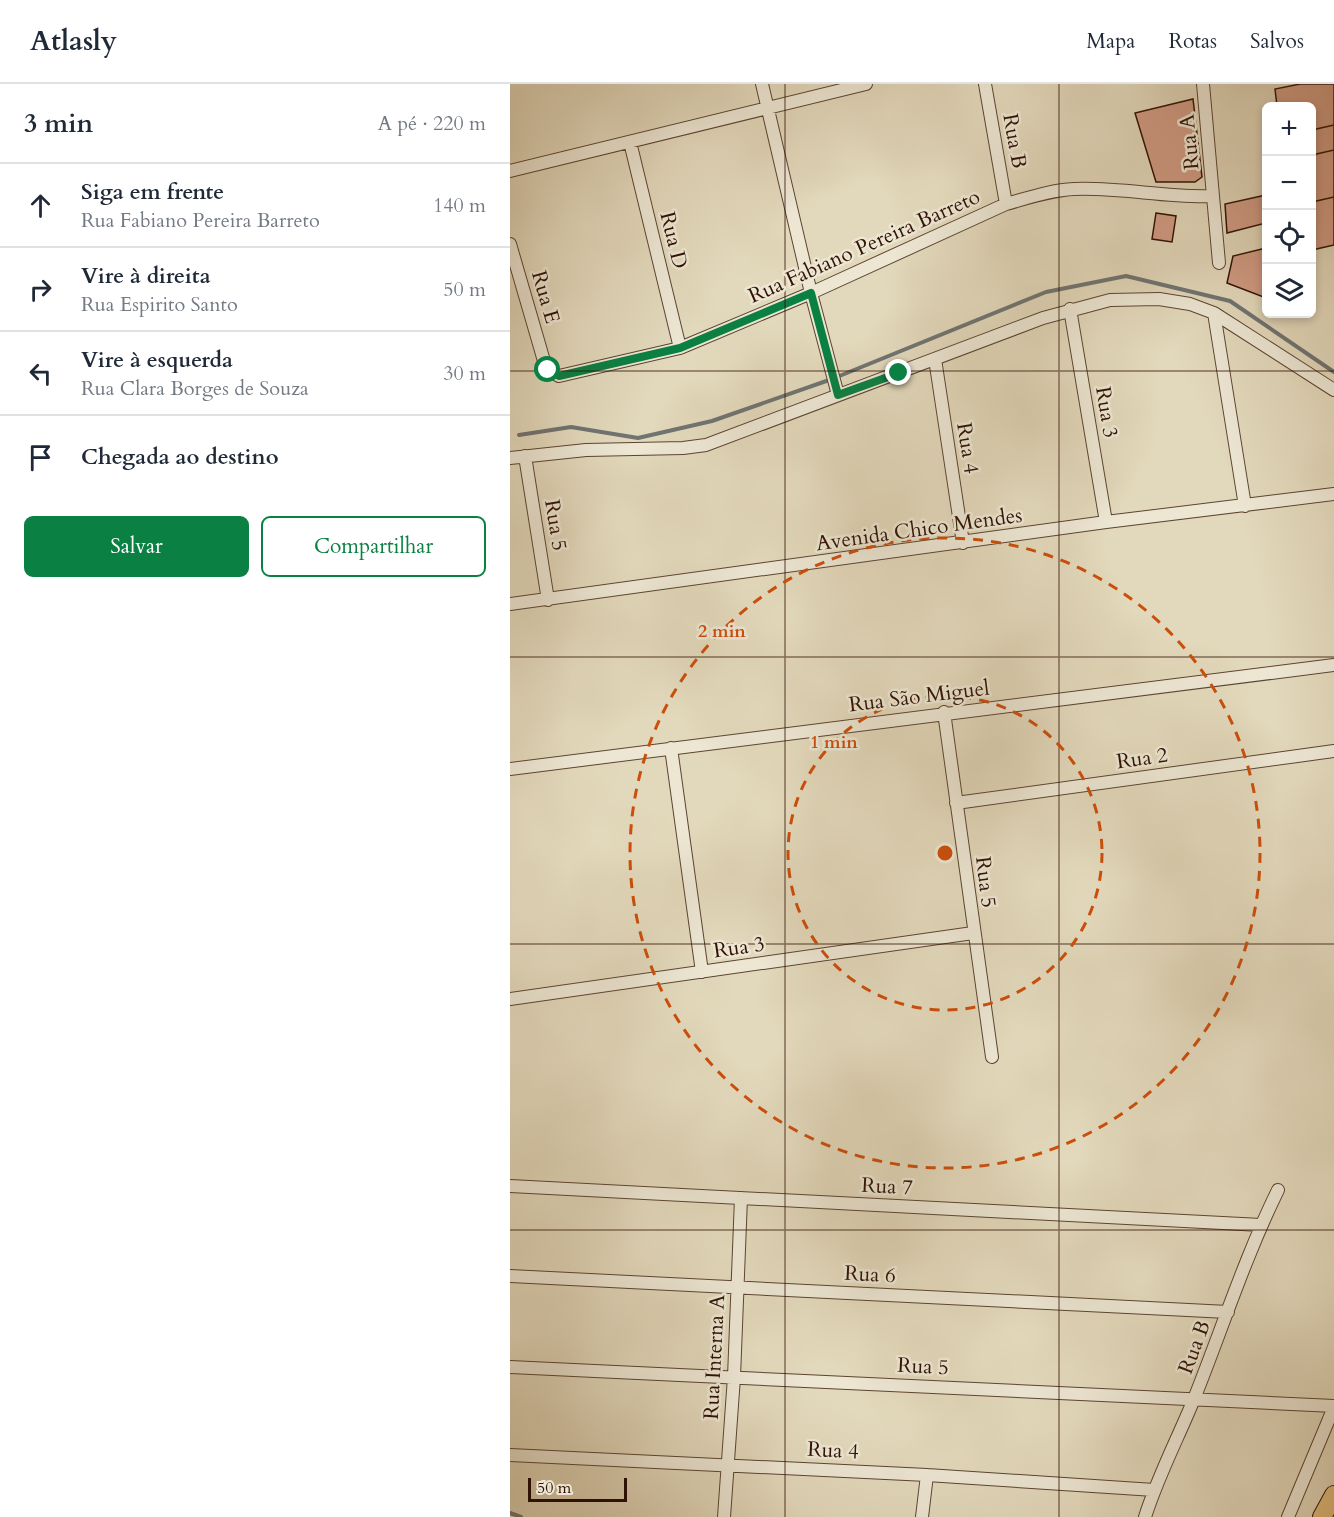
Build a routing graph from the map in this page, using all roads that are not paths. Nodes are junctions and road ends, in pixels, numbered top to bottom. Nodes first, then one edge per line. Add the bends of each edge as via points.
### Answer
1 (762, 84) edge
2 (866, 84) edge
3 (985, 84) edge
4 (1203, 84) edge
5 (768, 108) junction
6 (630, 142) junction
7 (510, 171) edge
8 (1213, 196) junction
9 (1006, 204) junction
10 (510, 244) edge
11 (1219, 263) dead end
12 (811, 293) junction
13 (1070, 309) junction
14 (1214, 313) junction
15 (680, 348) junction
16 (935, 359) junction
17 (544, 361) joint
18 (837, 390) junction
19 (1334, 390) edge
20 (525, 456) junction
21 (510, 458) edge
22 (1334, 494) edge
23 (1245, 506) junction
24 (1106, 522) junction
25 (963, 543) junction
26 (548, 600) junction
27 (510, 604) edge
28 (1334, 665) edge
29 (944, 712) junction
30 (671, 748) junction
31 (1334, 751) edge
32 (510, 769) edge
33 (956, 803) junction
34 (973, 933) junction
35 (702, 972) junction
36 (510, 999) edge
37 (992, 1057) dead end
38 (510, 1186) edge
39 (1278, 1190) dead end
40 (741, 1198) junction
41 (1261, 1225) junction
42 (510, 1276) edge
43 (737, 1286) junction
44 (1228, 1312) junction
45 (510, 1367) edge
46 (734, 1377) junction
47 (1193, 1401) junction
48 (1334, 1407) edge
49 (510, 1455) edge
50 (728, 1464) junction
51 (927, 1475) junction
52 (1154, 1490) junction
53 (1334, 1495) edge
54 (724, 1517) edge
55 (922, 1517) edge
56 (1145, 1517) edge
57 (1288, 1517) edge
58 (1322, 1517) edge

1 - 5 street
2 - 5 street
3 - 9 street, Rua B
4 - 8 street, Rua A
5 - 6 street
5 - 12 street
6 - 7 street
6 - 15 street, Rua D
8 - 9 street, Rua Fabiano Pereira Barreto via 1071,189
8 - 11 street, Rua A
9 - 12 street, Rua Fabiano Pereira Barreto
10 - 17 street, Rua E
12 - 15 street, Rua Fabiano Pereira Barreto
12 - 18 street
13 - 14 street via 1110,300 1159,299
13 - 16 street
13 - 24 street, Rua 3
14 - 19 street
14 - 23 street
15 - 17 street, Rua Fabiano Pereira Barreto via 559,376 548,370
16 - 18 street
16 - 25 street, Rua 4
18 - 20 street via 706,445
20 - 21 street
20 - 26 street, Rua 5
22 - 23 street, Avenida Chico Mendes
23 - 24 street, Avenida Chico Mendes
24 - 25 street, Avenida Chico Mendes
25 - 26 street, Avenida Chico Mendes
26 - 27 street, Avenida Chico Mendes
28 - 29 street, Rua São Miguel
29 - 30 street, Rua São Miguel
29 - 33 street, Rua 5
30 - 32 street, Rua São Miguel
30 - 35 street
31 - 33 street, Rua 2
33 - 34 street, Rua 5
34 - 35 street, Rua 3
34 - 37 street, Rua 5
35 - 36 street, Rua 3
38 - 40 street, Rua 7
39 - 41 street, Rua B
40 - 41 street, Rua 7
40 - 43 street, Rua Interna A
41 - 44 street, Rua B
42 - 43 street, Rua 6
43 - 44 street, Rua 6
43 - 46 street, Rua Interna A
44 - 47 street, Rua B
45 - 46 street, Rua 5
46 - 47 street, Rua 5
46 - 50 street, Rua Interna A
47 - 48 street, Rua 5
47 - 52 street, Rua B
48 - 57 street
49 - 50 street, Rua 4
50 - 51 street, Rua 4
50 - 54 street, Rua Interna A
51 - 52 street, Rua 4
51 - 55 street
52 - 56 street, Rua B
53 - 58 highway

